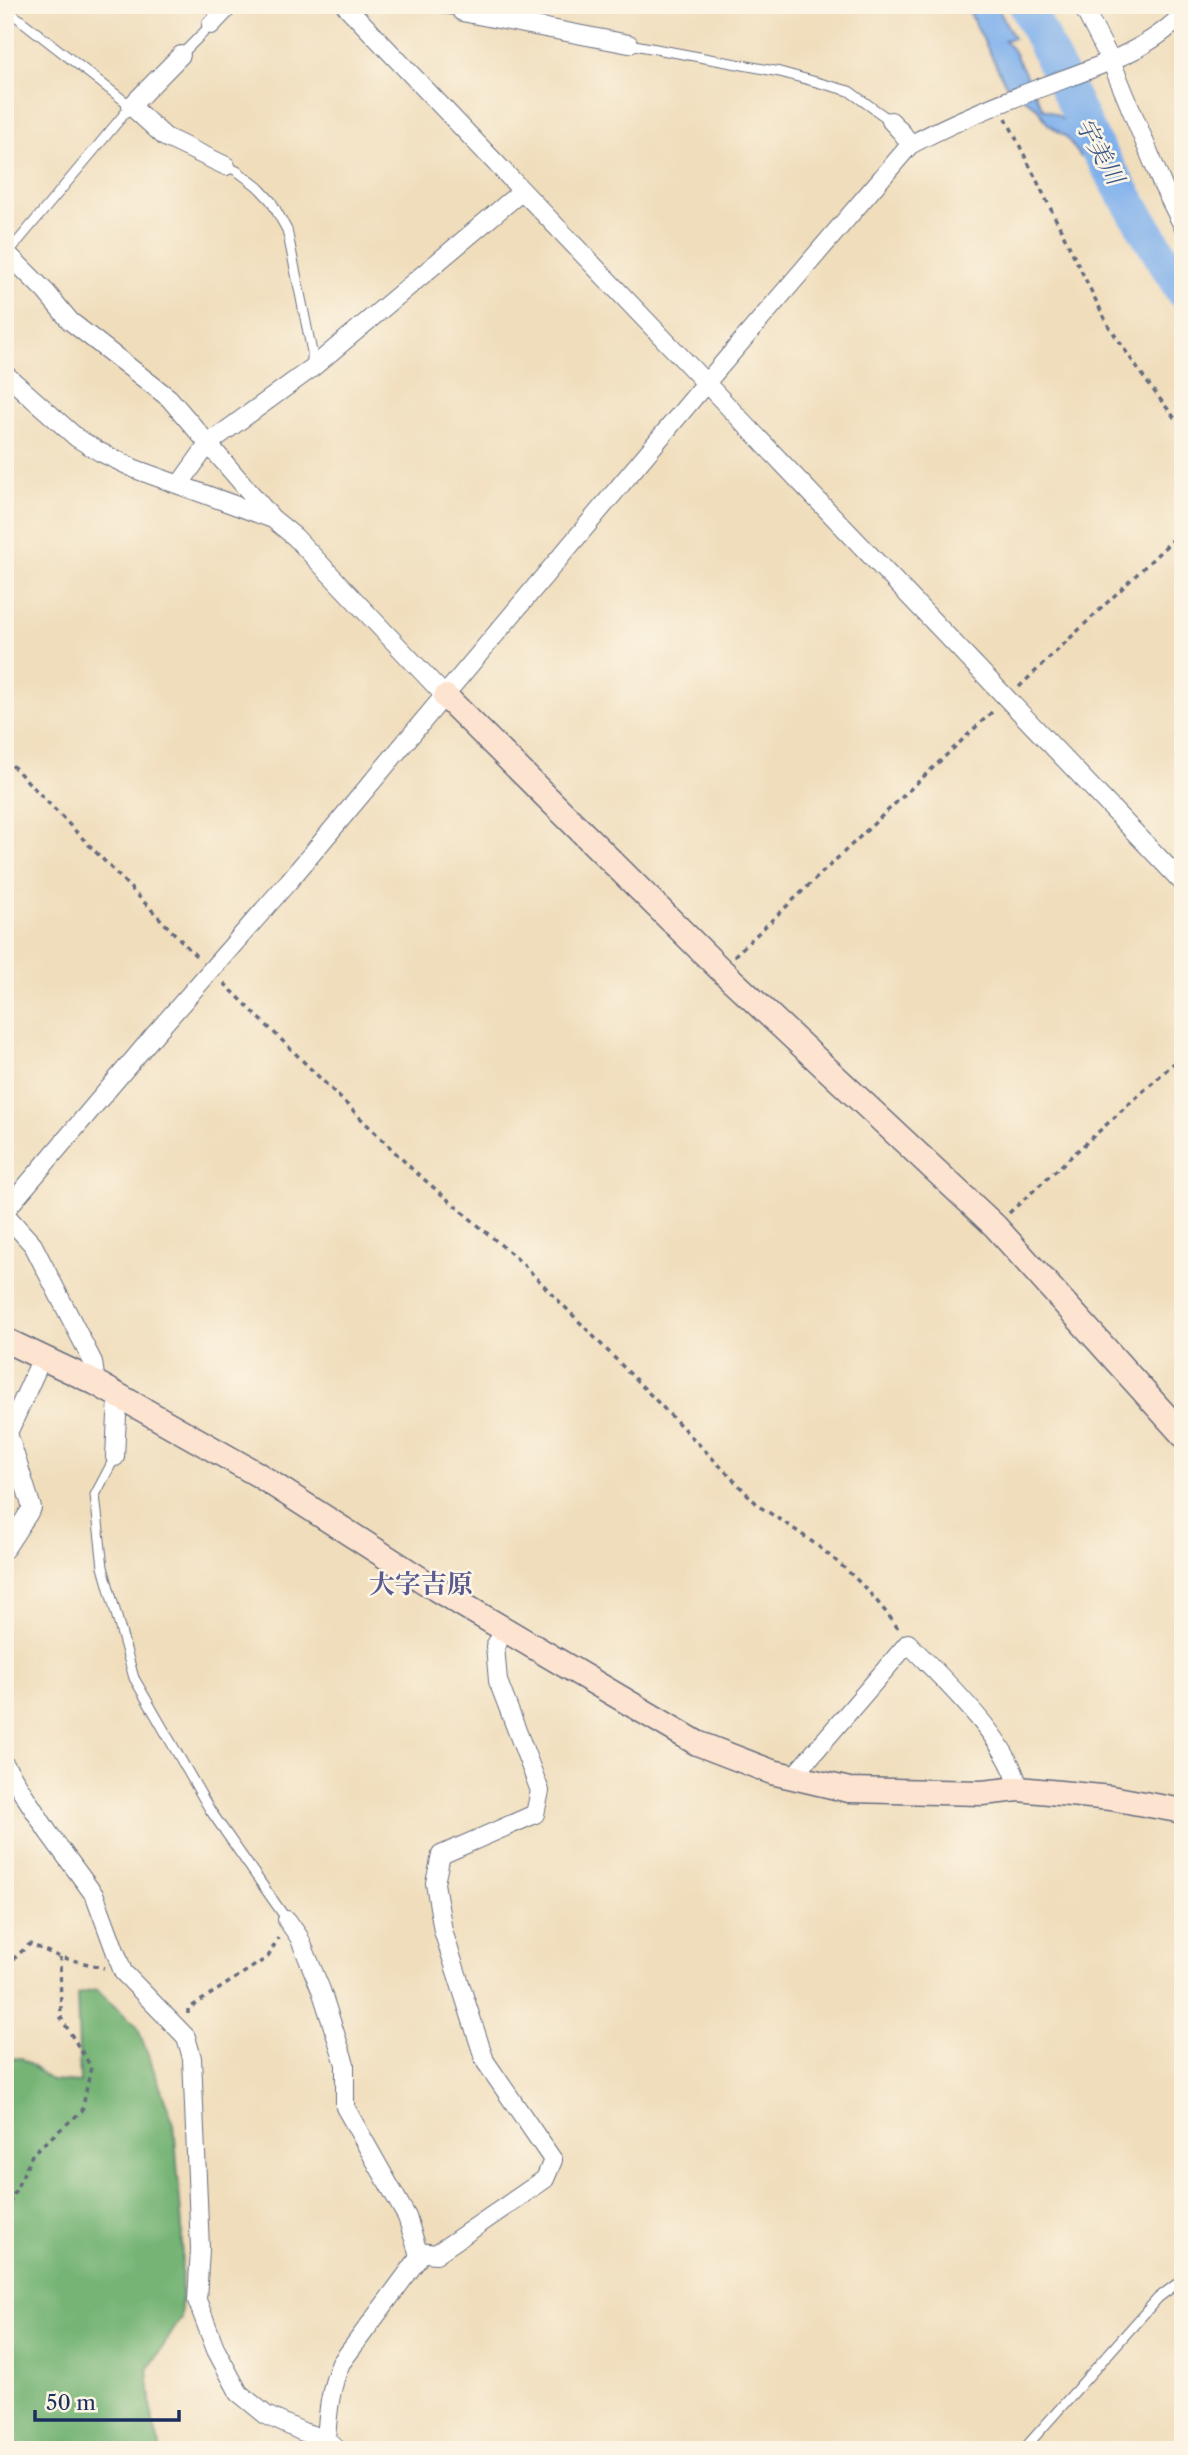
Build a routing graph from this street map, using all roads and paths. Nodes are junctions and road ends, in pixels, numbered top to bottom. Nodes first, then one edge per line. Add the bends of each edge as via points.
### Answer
1 (230, 5) edge
2 (345, 5) edge
3 (429, 5) edge
4 (1082, 5) edge
5 (5, 8) edge
6 (461, 12) joint
7 (211, 25) joint
8 (1179, 26) edge
9 (629, 44) joint
10 (181, 55) joint
11 (1104, 63) junction
12 (1000, 103) junction
13 (131, 106) junction
14 (891, 121) joint
15 (910, 145) junction
16 (226, 166) joint
17 (522, 191) junction
18 (1183, 226) edge
19 (7, 252) edge
20 (312, 368) junction
21 (5, 374) edge
22 (706, 383) junction
23 (1183, 429) edge
24 (209, 443) junction
25 (179, 485) junction
26 (273, 519) junction
27 (1183, 530) edge
28 (446, 696) junction
29 (1007, 698) junction
30 (5, 758) edge
31 (1183, 883) edge
32 (720, 969) junction
33 (212, 972) junction
34 (1183, 1055) edge
35 (5, 1212) edge
36 (995, 1226) junction
37 (5, 1340) edge
38 (42, 1359) junction
39 (107, 1389) junction
40 (1183, 1435) edge
41 (115, 1457) joint
42 (5, 1549) edge
43 (506, 1629) junction
44 (908, 1643) junction
45 (5, 1765) edge
46 (793, 1777) junction
47 (1019, 1789) junction
48 (1183, 1811) edge
49 (287, 1920) junction
50 (60, 1956) junction
51 (5, 1966) edge
52 (123, 1972) junction
53 (186, 2037) junction
54 (5, 2213) edge
55 (418, 2252) junction
56 (1183, 2279) edge
57 (332, 2444) edge
58 (1023, 2450) edge

1 - 7 street
2 - 17 street
3 - 6 lane
4 - 11 street
5 - 13 lane
6 - 9 street
7 - 10 lane
8 - 11 street
9 - 14 lane via 780,72 849,91
10 - 13 street
11 - 12 street
11 - 18 street
12 - 15 street
12 - 23 path via 1108,325
13 - 16 street via 165,137
13 - 19 lane
14 - 15 street
15 - 22 street
16 - 20 lane via 258,187 287,230
17 - 20 street
17 - 22 street
19 - 24 street via 70,321 169,398
20 - 24 street
21 - 25 street via 77,438 135,469
22 - 28 street
22 - 29 street
24 - 25 street
24 - 26 street
25 - 26 street
26 - 28 street
27 - 29 path
28 - 32 street
28 - 33 street
29 - 31 street
29 - 32 path
30 - 33 path
32 - 36 street
33 - 35 street
33 - 44 path via 412,1168 521,1262 760,1507 845,1567 885,1609
34 - 36 path
35 - 39 street via 33,1245
36 - 40 street
37 - 38 street
38 - 39 street
38 - 42 street via 8,1433 32,1508
39 - 41 street
39 - 43 street via 257,1474
41 - 49 lane via 95,1496 103,1567 134,1678 210,1810
43 - 46 street via 697,1743
43 - 55 street via 495,1646 498,1681 540,1791 535,1814 441,1855 435,1883 443,1931 485,2061 553,2160 545,2179 436,2254
44 - 46 street
44 - 47 street via 997,1740
45 - 52 street via 94,1896
46 - 47 street via 849,1790 982,1794
47 - 48 street
49 - 53 path via 268,1957 188,2009
49 - 55 street via 321,1990 345,2064 345,2107 407,2217
50 - 51 path via 30,1944
50 - 52 path
50 - 54 path via 61,2018 91,2067 82,2111 33,2153
52 - 53 street
53 - 57 street via 192,2058 200,2249 197,2300 239,2393 266,2416
55 - 57 street via 418,2259 341,2363 328,2409
56 - 58 lane via 1158,2298

